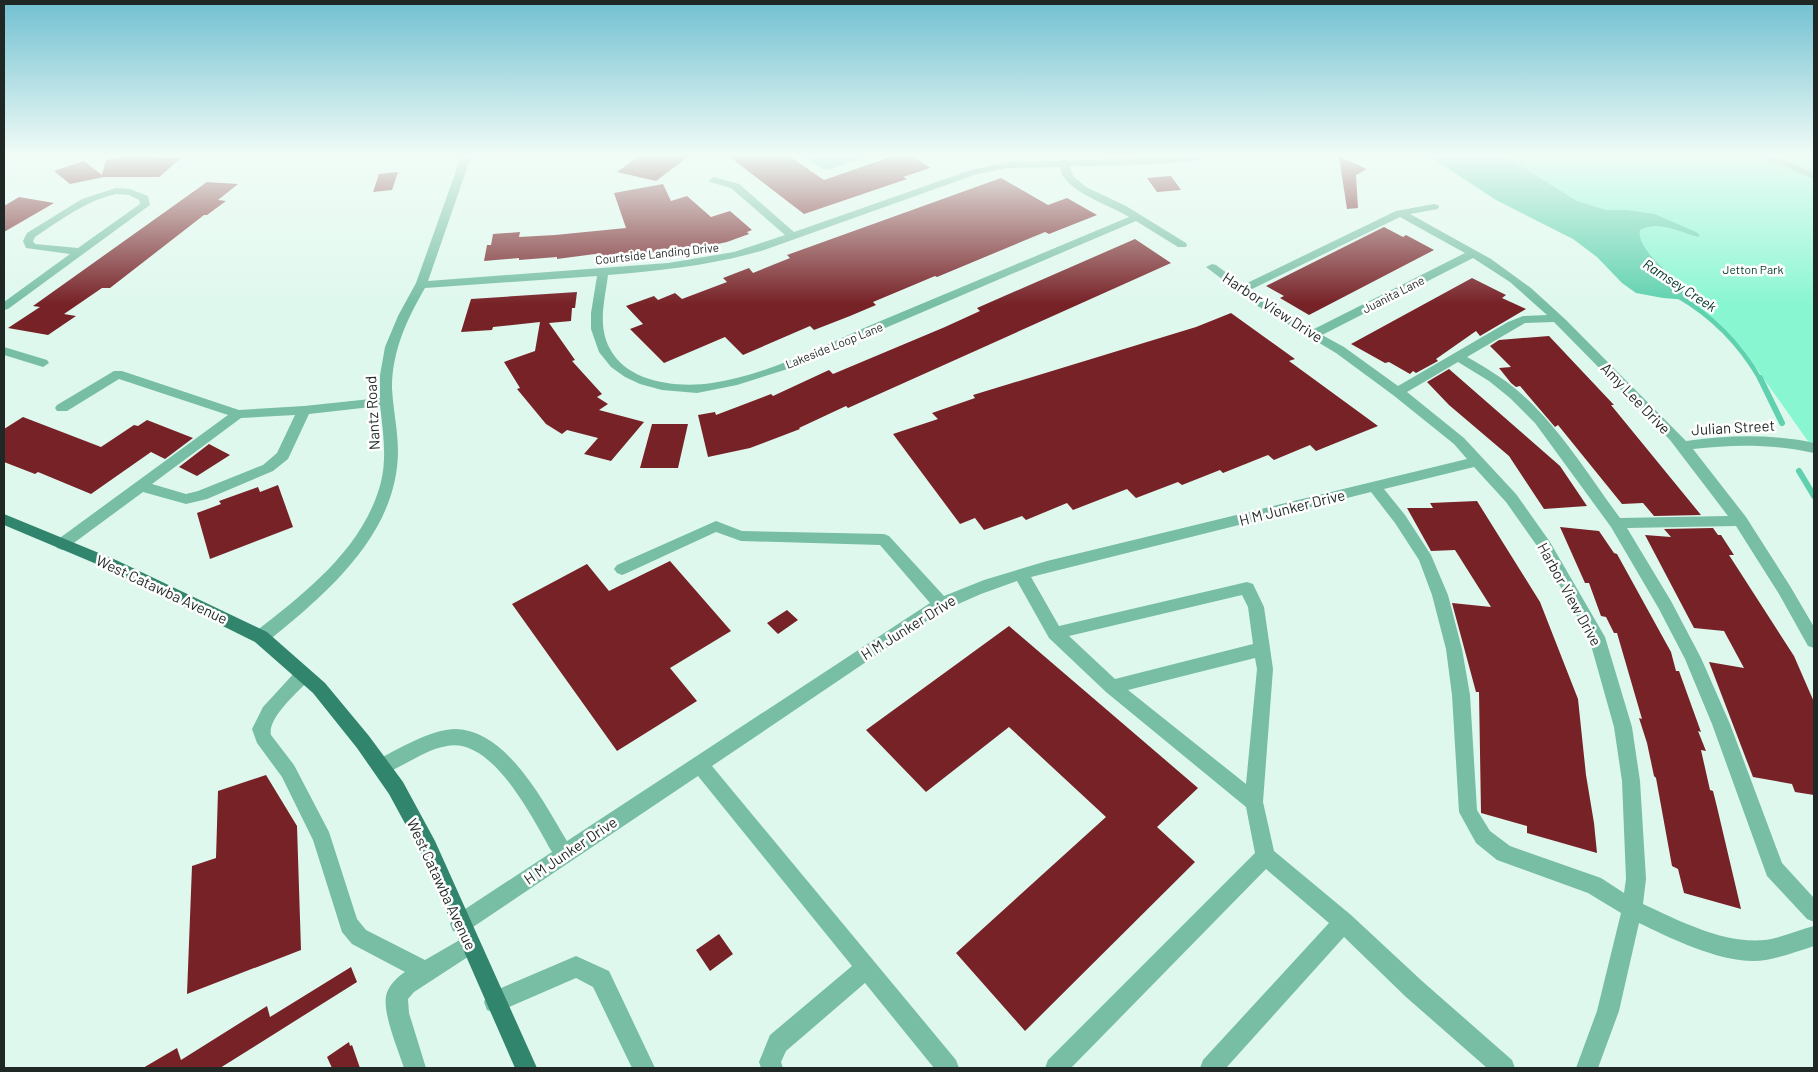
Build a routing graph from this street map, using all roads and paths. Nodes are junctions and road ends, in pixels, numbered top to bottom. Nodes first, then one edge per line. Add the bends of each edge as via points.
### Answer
1 (79, 204) edge
2 (145, 204) edge
3 (449, 204) edge
4 (756, 204) edge
5 (883, 204) edge
6 (1112, 204) edge
7 (1434, 207) dead end
8 (1400, 213) junction
9 (1138, 217) junction
10 (792, 236) junction
11 (1182, 245) dead end
12 (80, 252) junction
13 (1472, 254) junction
14 (1212, 268) dead end
15 (604, 272) junction
16 (421, 285) junction
17 (1241, 290) junction
18 (4, 307) edge
19 (1557, 318) junction
20 (1314, 334) junction
21 (4, 351) edge
22 (1459, 356) junction
23 (43, 363) dead end
24 (1398, 392) junction
25 (387, 401) junction
26 (62, 408) dead end
27 (304, 410) junction
28 (238, 414) junction
29 (1683, 446) junction
30 (1814, 448) edge
31 (1478, 461) junction
32 (140, 486) junction
33 (1375, 487) junction
34 (4, 519) edge
35 (1741, 521) junction
36 (1616, 523) junction
37 (62, 544) junction
38 (622, 569) dead end
39 (1021, 574) junction
40 (941, 604) junction
41 (1055, 633) junction
42 (261, 636) junction
43 (1814, 641) edge
44 (1262, 649) junction
45 (303, 675) junction
46 (1112, 688) junction
47 (699, 764) junction
48 (380, 767) junction
49 (1254, 802) junction
50 (564, 854) junction
51 (1265, 856) junction
52 (1632, 909) junction
53 (1814, 912) edge
54 (1344, 922) junction
55 (460, 924) junction
56 (1814, 936) edge
57 (470, 944) junction
58 (866, 968) junction
59 (425, 971) junction
60 (495, 1002) junction
61 (415, 1068) edge
62 (526, 1068) edge
63 (644, 1068) edge
64 (772, 1068) edge
65 (948, 1068) edge
66 (1056, 1068) edge
67 (1211, 1068) edge
68 (1504, 1068) edge
69 (1587, 1068) edge

1 - 12 street via 31,234 28,241 30,246 37,248
2 - 12 street
3 - 16 street, Nantz Road
4 - 10 street
5 - 10 street, Courtside Landing Drive
6 - 9 street
7 - 8 street
8 - 13 street, Amy Lee Drive
8 - 17 street
9 - 11 street
9 - 15 street, Lakeside Loop Lane via 790,364 712,387 674,388 639,380 618,368 601,344 597,330
10 - 15 street, Courtside Landing Drive via 725,259
12 - 18 street
13 - 19 street, Amy Lee Drive via 1514,280
13 - 20 street, Juanita Lane
14 - 17 street, Harbor View Drive
15 - 16 street, Courtside Landing Drive
16 - 25 street, Nantz Road via 391,347 385,374
17 - 20 street, Harbor View Drive
19 - 22 street via 1523,320
19 - 29 street, Amy Lee Drive
20 - 24 street, Harbor View Drive
21 - 23 street
22 - 24 street
22 - 36 street via 1515,394 1540,420
24 - 31 street, Harbor View Drive via 1459,441
25 - 27 street
25 - 42 street, Nantz Road via 391,453 389,479 381,505 345,562 321,588
26 - 28 street via 118,374
27 - 28 street
27 - 32 street via 283,456 268,468 186,499
28 - 32 street
29 - 30 street, Julian Street via 1774,440
29 - 35 street, Amy Lee Drive
31 - 33 street, H M Junker Drive
31 - 52 street, Harbor View Drive via 1511,498 1545,546 1597,637 1623,727 1631,781 1636,879
32 - 37 street
33 - 39 street, H M Junker Drive
33 - 52 street via 1426,559 1440,595 1461,695 1468,812 1484,837 1504,853 1594,885
34 - 37 main road, West Catawba Avenue
35 - 36 street
35 - 43 street, Amy Lee Drive via 1784,586
36 - 53 street via 1693,658 1722,724 1774,869
37 - 42 main road, West Catawba Avenue
38 - 40 street via 716,526 741,536 884,540
39 - 40 street, H M Junker Drive via 983,585
39 - 41 street
40 - 47 street, H M Junker Drive
41 - 44 street via 1247,588 1256,608
41 - 46 street
42 - 45 main road, West Catawba Avenue
44 - 46 street
44 - 49 street via 1265,669
45 - 48 main road, West Catawba Avenue via 319,688
45 - 59 street via 269,712 261,729 263,738 288,771 322,838 349,925 359,937
46 - 49 street
47 - 50 street, H M Junker Drive
47 - 58 street
48 - 50 street via 429,744 454,737 473,739 495,753 516,778
48 - 55 main road, West Catawba Avenue via 396,788 428,847
49 - 51 street
50 - 55 street, H M Junker Drive
51 - 54 street
51 - 66 street
52 - 56 street via 1684,934 1730,948 1765,950
52 - 69 street, Harbor View Drive via 1608,1011
54 - 67 street
54 - 68 street
55 - 57 main road, West Catawba Avenue
57 - 59 street
57 - 60 main road, West Catawba Avenue
58 - 64 street via 778,1043 770,1062
58 - 65 street
59 - 61 street via 406,984 397,996 398,1013
60 - 62 main road, West Catawba Avenue
60 - 63 street via 576,967 601,979

